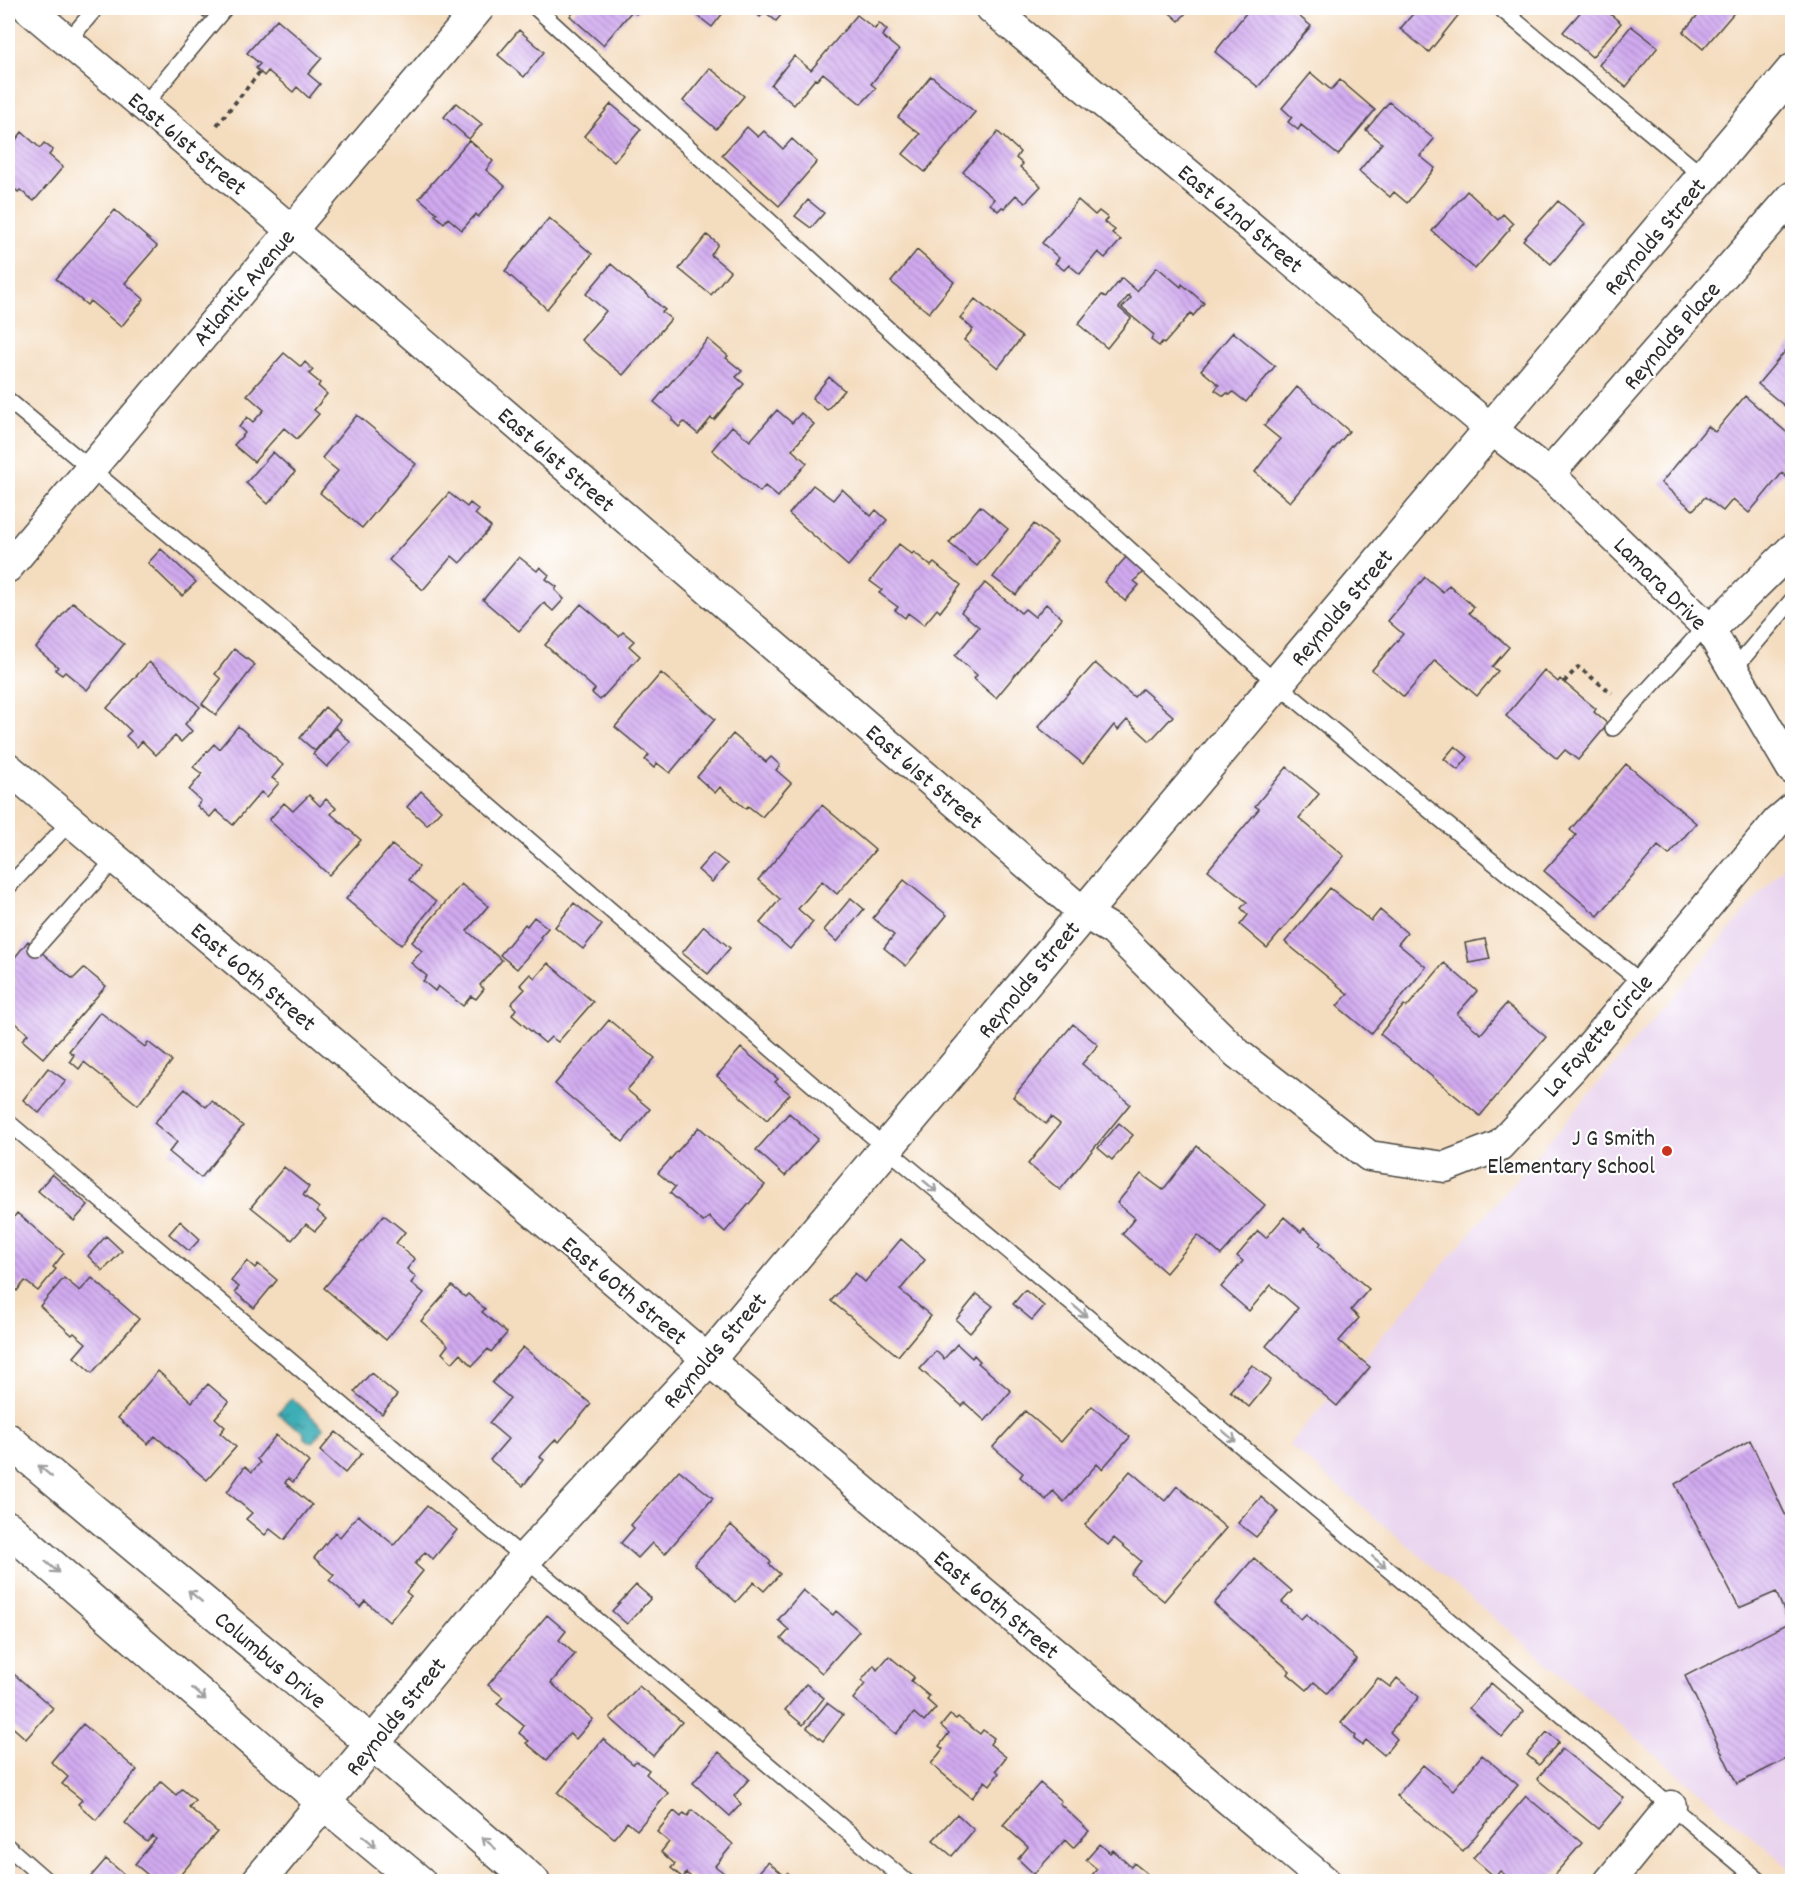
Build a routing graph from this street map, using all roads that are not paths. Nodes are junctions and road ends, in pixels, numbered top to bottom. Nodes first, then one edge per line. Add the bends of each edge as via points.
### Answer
1 (28, 8) edge
2 (96, 8) edge
3 (225, 8) edge
4 (479, 8) edge
5 (536, 8) edge
6 (991, 8) edge
7 (1500, 8) edge
8 (68, 41) junction
9 (1792, 71) edge
10 (144, 105) junction
11 (1704, 177) junction
12 (1792, 197) edge
13 (291, 230) junction
14 (8, 400) edge
15 (1491, 429) junction
16 (91, 468) junction
17 (1549, 474) junction
18 (1792, 549) edge
19 (8, 567) edge
20 (1792, 600) edge
21 (1708, 628) junction
22 (1733, 670) junction
23 (1276, 683) junction
24 (1613, 728) dead end
25 (8, 768) edge
26 (1792, 769) edge
27 (1792, 809) edge
28 (70, 821) junction
29 (115, 859) junction
30 (8, 887) edge
31 (1084, 913) junction
32 (36, 948) dead end
33 (1642, 983) junction
34 (8, 1122) edge
35 (886, 1148) junction
36 (708, 1360) junction
37 (8, 1440) edge
38 (8, 1528) edge
39 (524, 1560) junction
40 (372, 1743) junction
41 (324, 1803) junction
42 (1671, 1806) junction
43 (8, 1847) edge
44 (48, 1881) edge
45 (258, 1881) edge
46 (418, 1881) edge
47 (533, 1881) edge
48 (907, 1881) edge
49 (1326, 1881) edge
50 (1609, 1881) edge
51 (1761, 1881) edge

1 - 8 street, East 61st Street
2 - 8 lane
3 - 10 lane
4 - 13 street, Atlantic Avenue
5 - 23 lane
6 - 15 street, East 62nd Street
7 - 11 lane
8 - 10 street, East 61st Street
9 - 11 street, Reynolds Street
10 - 13 street, East 61st Street
11 - 15 street, Reynolds Street
12 - 17 street, Reynolds Place
13 - 16 street, Atlantic Avenue
13 - 31 street, East 61st Street
14 - 16 lane
15 - 17 street, Lamara Drive
15 - 23 street, Reynolds Street
16 - 19 street, Atlantic Avenue
16 - 35 lane via 344,680
17 - 21 street, Lamara Drive
18 - 21 street
20 - 22 lane
21 - 22 street, Lamara Drive
21 - 24 lane
22 - 26 street, Lamara Drive
23 - 31 street, Reynolds Street
23 - 33 lane
25 - 28 street, East 60th Street
27 - 33 street, La Fayette Circle
28 - 29 street, East 60th Street
28 - 30 lane
29 - 32 lane
29 - 36 street, East 60th Street
31 - 33 street, La Fayette Circle via 1114,931 1238,1054 1370,1156 1445,1167 1499,1146
31 - 35 street, Reynolds Street
34 - 39 lane
35 - 36 street, Reynolds Street
35 -> 42 lane
36 - 39 street, Reynolds Street
36 - 49 street, East 60th Street
40 -> 37 street, Columbus Drive
38 -> 41 street
39 - 40 street, Reynolds Street
39 - 48 lane
40 - 41 street, Reynolds Street
47 -> 40 street, Columbus Drive
41 - 45 street, Reynolds Street
41 -> 46 street
42 - 50 street
42 - 51 lane
43 - 44 lane

